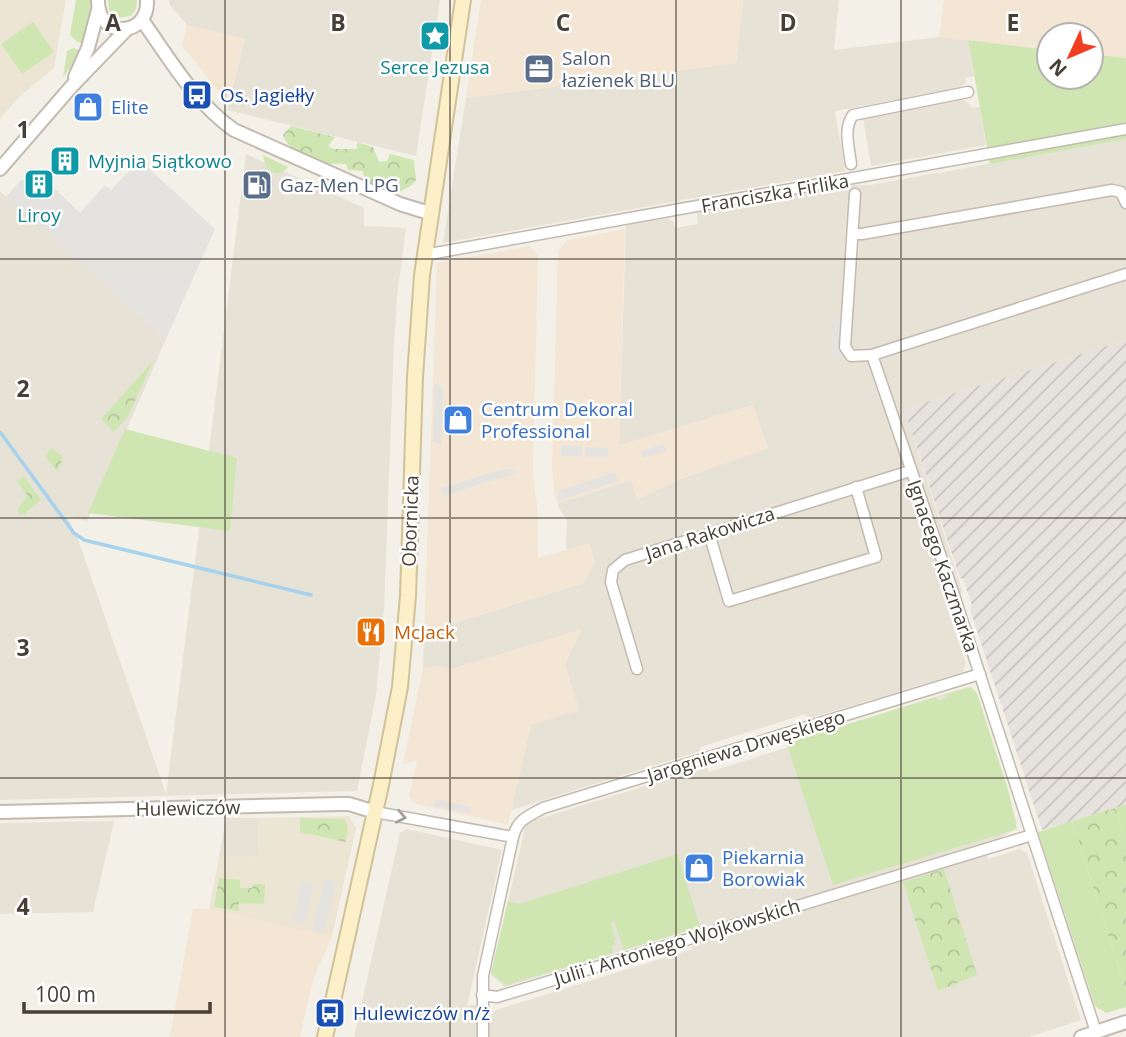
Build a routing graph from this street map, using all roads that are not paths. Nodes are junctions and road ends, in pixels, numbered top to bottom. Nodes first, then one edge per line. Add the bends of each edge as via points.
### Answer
1 (147, 0) edge
2 (463, 0) edge
3 (98, 5) edge
4 (142, 20) junction
5 (127, 29) junction
6 (71, 87) junction
7 (968, 92) dead end
8 (1126, 129) edge
9 (852, 164) dead end
10 (0, 169) edge
11 (855, 194) dead end
12 (1126, 202) edge
13 (429, 213) junction
14 (853, 234) junction
15 (424, 255) junction
16 (1126, 274) edge
17 (872, 355) junction
18 (910, 471) junction
19 (856, 487) junction
20 (709, 533) junction
21 (637, 669) dead end
22 (980, 674) junction
23 (0, 812) edge
24 (376, 812) junction
25 (1032, 835) junction
26 (513, 837) junction
27 (482, 995) junction
28 (1126, 1021) edge
29 (1096, 1032) junction
30 (325, 1037) edge
31 (483, 1037) edge
32 (1081, 1037) edge

1 - 4 street
2 - 13 main road, Obornicka
3 - 5 street via 109,25
3 - 6 street via 88,48
4 - 5 street
4 - 13 street via 197,95 234,130 389,200
5 - 6 street
6 - 10 street
7 - 9 street, Franciszka Firlika via 853,114 847,128
8 - 15 street, Franciszka Firlika
11 - 14 street, Franciszka Firlika
12 - 14 street via 1121,192 1112,190
13 - 15 main road, Obornicka
14 - 17 street, Franciszka Firlika via 845,347 851,356
15 - 24 main road, Obornicka via 405,641
16 - 17 street
17 - 18 street, Ignacego Kaczmarka
18 - 19 street, Jana Rakowicza
18 - 22 street, Ignacego Kaczmarka
19 - 20 street, Jana Rakowicza
19 - 20 street via 876,557 729,601
20 - 21 street, Jana Rakowicza via 625,560 613,570 611,582
22 - 25 street, Ignacego Kaczmarka
22 - 26 street, Jarogniewa Drwęskiego via 543,808 516,826
23 - 24 street, Hulewiczów via 349,804
24 -> 26 street
24 - 30 main road, Obornicka
25 - 27 street, Julii i Antoniego Wojkowskich via 497,997
25 - 29 street, Ignacego Kaczmarka
26 - 27 street
27 - 31 street
28 - 29 street
29 - 32 street

